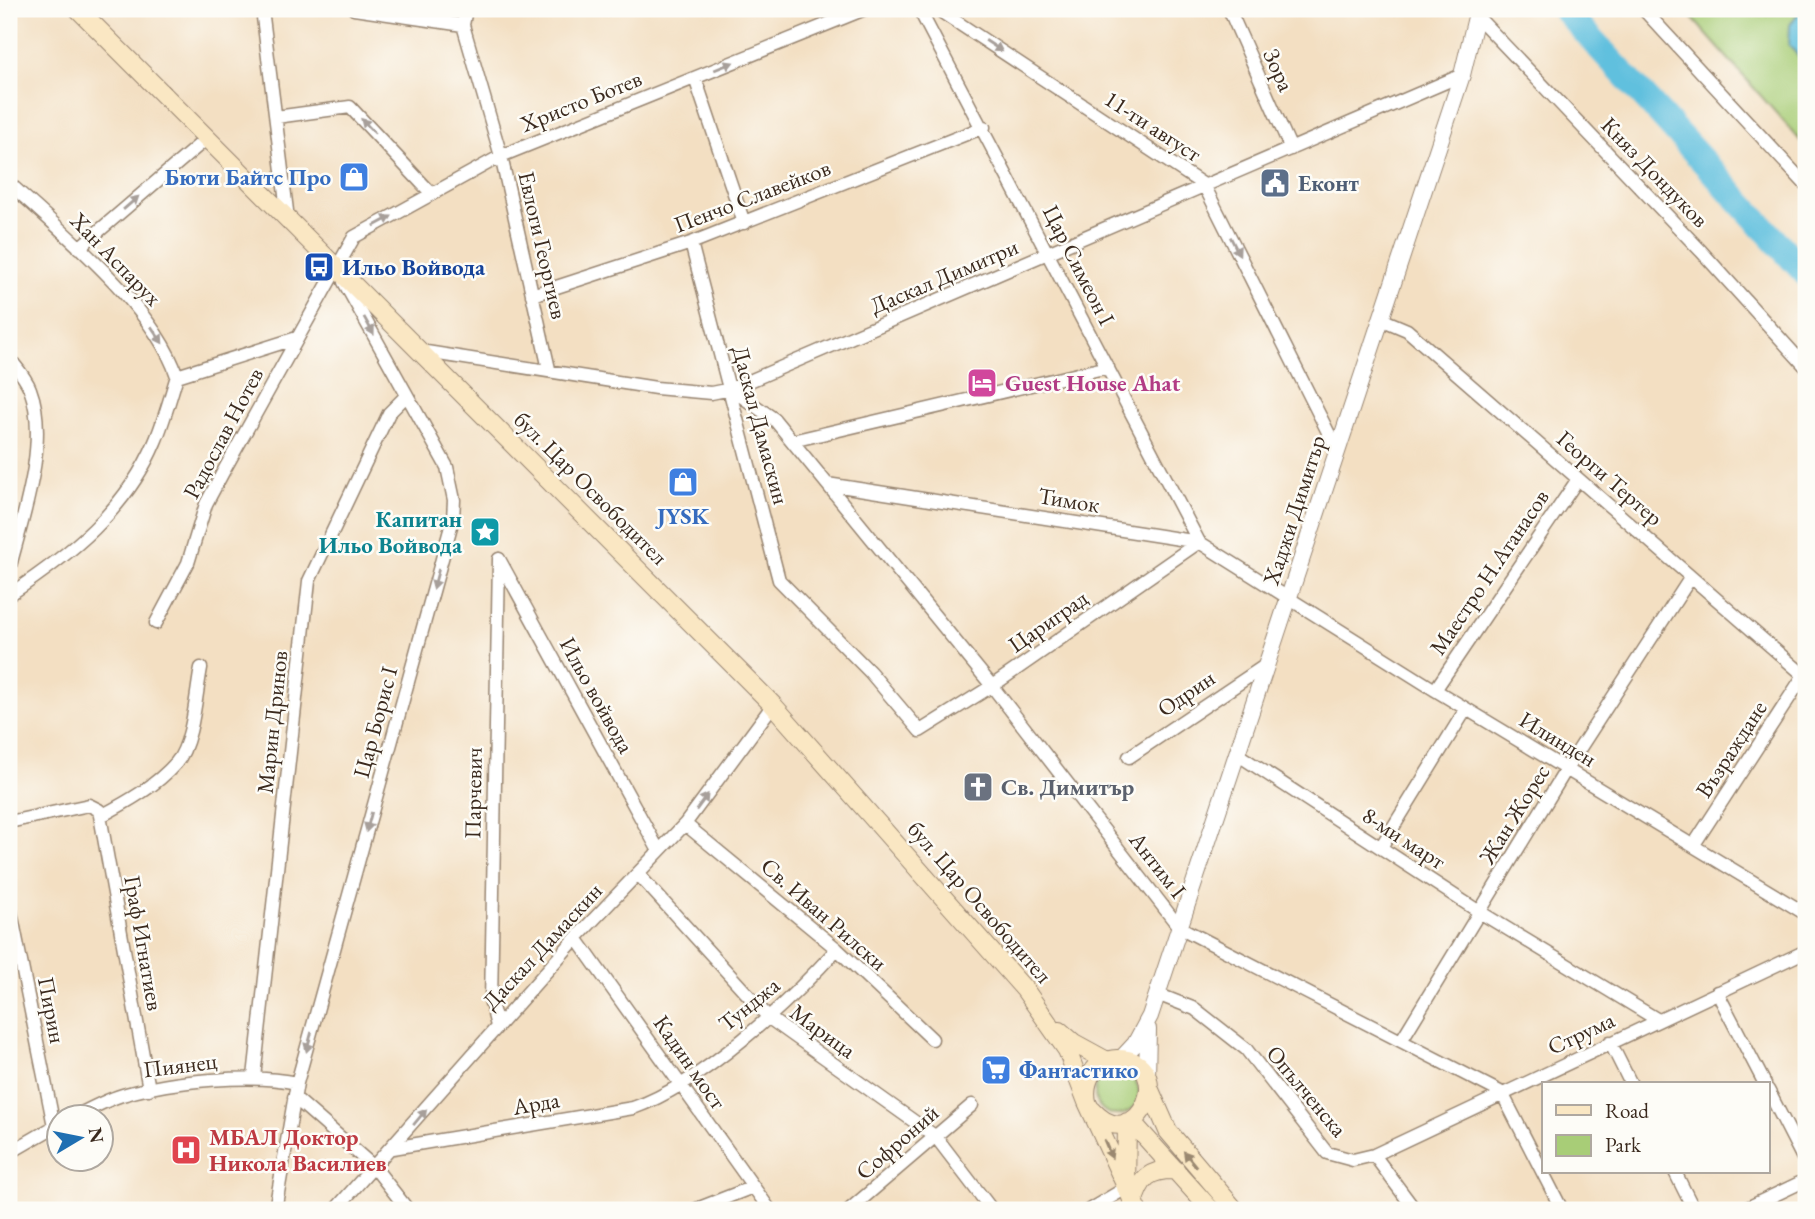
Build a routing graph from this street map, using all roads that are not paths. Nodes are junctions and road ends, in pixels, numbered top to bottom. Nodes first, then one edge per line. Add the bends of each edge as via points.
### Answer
1 (78, 9) edge
2 (262, 9) edge
3 (354, 9) edge
4 (466, 9) edge
5 (865, 9) edge
6 (919, 9) edge
7 (937, 9) edge
8 (1229, 9) edge
9 (1643, 9) edge
10 (1477, 11) edge
11 (463, 25) junction
12 (1462, 75) junction
13 (695, 78) junction
14 (276, 117) junction
15 (984, 127) junction
16 (206, 139) junction
17 (1291, 149) junction
18 (501, 156) junction
19 (9, 183) edge
20 (1204, 185) junction
21 (1806, 185) edge
22 (432, 194) junction
23 (288, 219) junction
24 (744, 223) junction
25 (691, 243) junction
26 (79, 248) junction
27 (1049, 254) junction
28 (336, 266) junction
29 (532, 295) junction
30 (1381, 319) junction
31 (297, 338) junction
32 (420, 351) junction
33 (9, 358) edge
34 (1108, 367) junction
35 (1806, 367) edge
36 (549, 369) junction
37 (177, 376) junction
38 (731, 389) junction
39 (407, 395) junction
40 (792, 442) junction
41 (1337, 450) junction
42 (1578, 478) junction
43 (827, 484) junction
44 (1199, 542) junction
45 (499, 559) joint
46 (9, 570) edge
47 (1691, 577) junction
48 (9, 595) edge
49 (1288, 599) junction
50 (156, 623) dead end
51 (1266, 665) junction
52 (201, 668) dead end
53 (1805, 676) edge
54 (992, 686) junction
55 (1435, 690) junction
56 (773, 705) junction
57 (1466, 709) junction
58 (920, 731) joint
59 (1237, 754) junction
60 (1129, 757) dead end
61 (1567, 768) junction
62 (98, 811) junction
63 (9, 822) edge
64 (685, 824) junction
65 (1693, 846) junction
66 (1381, 847) junction
67 (659, 851) junction
68 (638, 874) junction
69 (9, 902) edge
70 (1478, 911) junction
71 (1806, 914) edge
72 (1179, 927) junction
73 (576, 938) junction
74 (837, 949) junction
75 (1806, 951) edge
76 (1717, 992) junction
77 (1157, 994) junction
78 (1150, 1016) junction
79 (769, 1018) junction
80 (1658, 1020) junction
81 (1049, 1021) junction
82 (497, 1026) junction
83 (932, 1039) dead end
84 (1401, 1041) junction
85 (1610, 1042) junction
86 (1114, 1060) junction
87 (254, 1077) junction
88 (1630, 1082) edge
89 (1764, 1082) edge
90 (297, 1083) junction
91 (681, 1084) junction
92 (1148, 1084) junction
93 (149, 1089) junction
94 (1502, 1093) junction
95 (1770, 1094) edge
96 (294, 1097) junction
97 (52, 1104) edge
98 (103, 1104) edge
99 (972, 1105) dead end
100 (1089, 1106) junction
101 (1129, 1121) junction
102 (46, 1131) edge
103 (936, 1137) junction
104 (393, 1148) junction
105 (9, 1153) edge
106 (1374, 1155) junction
107 (1806, 1164) edge
108 (375, 1168) junction
109 (1176, 1170) junction
110 (1542, 1171) edge
111 (1544, 1174) edge
112 (1676, 1174) edge
113 (1806, 1180) edge
114 (753, 1187) junction
115 (1132, 1201) edge
116 (275, 1210) edge
117 (335, 1210) edge
118 (408, 1210) edge
119 (694, 1210) edge
120 (770, 1210) edge
121 (849, 1210) edge
122 (992, 1210) edge
123 (1089, 1210) edge
124 (1211, 1210) edge
125 (1235, 1210) edge
126 (1415, 1210) edge
127 (1562, 1210) edge
128 (1694, 1210) edge
129 (1744, 1210) edge

1 - 16 main road, бул. Цар Освободител
2 - 14 street
3 - 11 street
4 - 11 street, Евлоги Георгиев
13 -> 5 street, Христо Ботев
6 - 15 street, Цар Симеон I
7 -> 20 street, 11-ти август
8 - 17 street, Зора
9 - 21 street
10 - 12 street, Хаджи Димитър
10 - 35 street, Княз Дондуков
11 - 18 street, Евлоги Георгиев
12 - 17 street, Даскал Димитри
12 - 30 street, Хаджи Димитър
13 - 18 street, Христо Ботев
13 - 24 street
22 -> 14 street via 350,107
14 - 23 street
15 - 24 street, Пенчо Славейков
15 - 27 street, Цар Симеон I
16 - 23 main road, бул. Цар Освободител
26 -> 16 street
17 - 20 street, Даскал Димитри
18 - 22 street, Христо Ботев
18 - 29 street, Евлоги Георгиев
19 - 26 street, Хан Аспарух
20 - 27 street, Даскал Димитри
20 -> 41 street, 11-ти август
28 -> 22 street, Христо Ботев via 354,237
23 - 28 main road, бул. Цар Освободител
24 - 25 street, Пенчо Славейков
25 - 29 street, Пенчо Славейков
25 - 38 street, Даскал Дамаскин
26 -> 37 street, Хан Аспарух via 152,328
27 - 34 street, Цар Симеон I
27 - 38 street, Даскал Димитри
28 - 31 street, Радослав Нотев
28 - 32 main road, бул. Цар Освободител
28 -> 39 street, Цар Борис I
29 - 36 street, Евлоги Георгиев
30 - 41 street, Хаджи Димитър
30 - 42 street, Георги Тертер via 1407,330
31 - 37 street
31 - 50 street, Радослав Нотев via 206,504 188,563
32 - 36 street, Даскал Димитри
32 - 56 main road, бул. Цар Освободител
33 - 46 street via 30,388 36,436 33,471
34 - 40 street
34 - 44 street, Цар Симеон I
36 - 38 street, Даскал Димитри via 656,388 711,393
37 - 48 street via 156,441 127,492 73,550
38 - 40 street, Антим I via 774,419
38 - 58 street, Даскал Дамаскин via 779,580 870,672
39 - 87 street, Марин Дринов via 388,413 309,581
39 -> 90 street, Цар Борис I via 447,467 453,519
40 - 43 street, Антим I
41 - 49 street, Хаджи Димитър
42 - 47 street, Георги Тертер
42 - 55 street, Маестро Н.Атанасов
43 - 44 street, Тимок
43 - 54 street, Антим I
44 - 49 street, Тимок
44 - 54 street, Цариград
45 - 67 street, Ильо войвода
45 - 82 street, Парчевич via 491,1003
47 - 53 street, Георги Тертер
47 - 61 street, Жан Жорес
49 - 51 street, Хаджи Димитър
49 - 55 street, Илинден
51 - 59 street, Хаджи Димитър
51 - 60 street, Одрин
52 - 62 street via 188,736 177,763 139,795
53 - 65 street, Възраждане
54 - 58 street, Цариград
54 - 72 street, Антим I
55 - 57 street, Илинден
64 -> 56 street, Даскал Дамаскин
56 - 81 main road, бул. Цар Освободител
57 - 61 street, Илинден
57 - 66 street
59 - 66 street, 8-ми март
59 - 72 street, Хаджи Димитър
61 - 65 street, Илинден
61 - 70 street, Жан Жорес
62 - 63 street
62 - 93 street, Граф Игнатиев
64 - 67 street, Даскал Дамаскин
64 - 74 street, Св. Иван Рилски
65 - 71 street, Илинден
66 - 70 street, 8-ми март
67 - 68 street, Даскал Дамаскин
68 - 73 street, Даскал Дамаскин
68 - 79 street, Марица
69 - 97 street, Пирин
70 - 80 street, 8-ми март
70 - 84 street, Жан Жорес
72 - 77 street, Хаджи Димитър
72 - 84 street, Антим I
73 - 82 street, Даскал Дамаскин
73 - 91 street, Кадин мост
74 - 79 street, Тунджа
74 - 83 street, Св. Иван Рилски
75 - 76 street, Струма
76 - 80 street, Струма
76 - 89 street
77 - 78 street, Хаджи Димитър
77 - 106 street, Опълченска via 1195,1009 1246,1049 1327,1153 1353,1160
78 - 86 street via 1135,1044
78 - 92 street via 1145,1046
79 - 91 street, Тунджа
79 - 103 street, Марица
80 - 85 street, Струма
81 - 86 main road via 1074,1043
81 - 100 main road via 1075,1067
104 -> 82 street, Даскал Дамаскин
84 - 94 street, Антим I
85 - 88 street
85 - 94 street, Струма
86 - 92 main road via 1135,1064
86 - 100 main road via 1092,1072
87 - 90 street, Пиянец
87 - 93 street, Пиянец
90 - 96 street, Цар Борис I
91 - 104 street, Арда via 661,1098 633,1108
91 - 114 street, Кадин мост
92 - 101 main road via 1144,1109
125 -> 92 main road via 1168,1131
93 - 98 street, Пиянец
94 - 106 street, Струма
94 - 110 street
95 - 107 street
96 - 108 street
96 - 116 street, Цар Борис I
99 - 103 street, Софроний
100 - 101 main road via 1108,1122
100 -> 115 main road
101 - 109 main road
101 - 115 main road
102 - 105 street
103 - 121 street, Софроний
103 - 122 street, Марица
104 - 108 street, Даскал Дамаскин
106 - 126 street
108 - 117 street, Даскал Дамаскин
108 - 118 street
109 - 115 main road via 1150,1172
109 - 124 main road
111 - 127 street
112 - 128 street
113 - 129 street
114 - 119 street
114 - 120 street, Кадин мост
115 - 123 street

